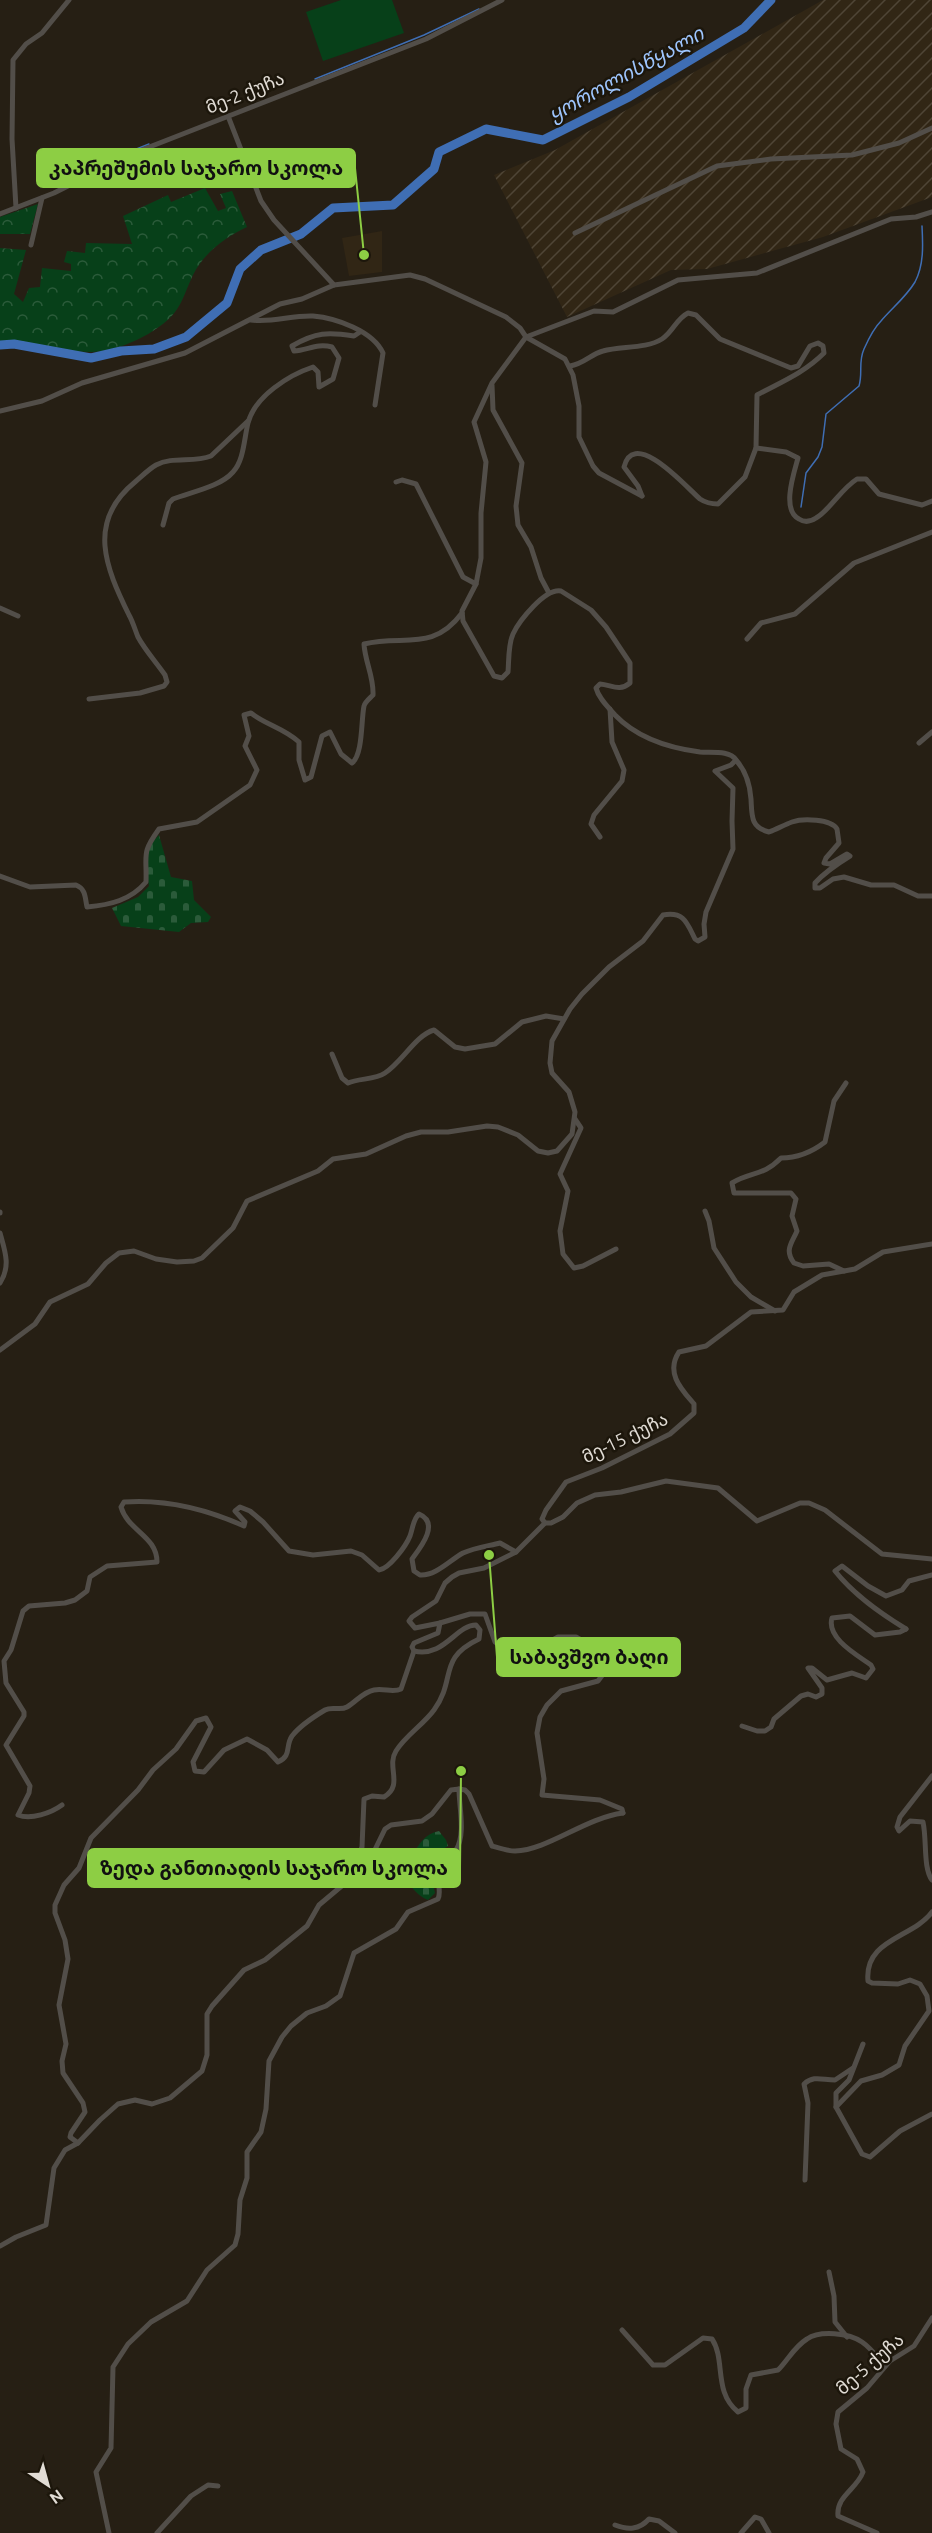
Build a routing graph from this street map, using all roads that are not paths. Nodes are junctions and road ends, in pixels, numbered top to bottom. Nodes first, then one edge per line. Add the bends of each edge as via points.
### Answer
1 (69, 0) edge
2 (502, 0) edge
3 (228, 116) junction
4 (932, 128) edge
5 (42, 198) junction
6 (16, 208) junction
7 (932, 212) edge
8 (0, 214) edge
9 (575, 233) dead end
10 (31, 245) dead end
11 (334, 285) junction
12 (250, 319) junction
13 (360, 332) junction
14 (526, 337) junction
15 (570, 366) junction
16 (492, 383) junction
17 (375, 405) dead end
18 (0, 411) edge
19 (248, 421) junction
20 (756, 448) junction
21 (396, 482) dead end
22 (932, 501) edge
23 (163, 525) dead end
24 (932, 532) edge
25 (476, 584) junction
26 (549, 593) junction
27 (0, 608) edge
28 (462, 612) junction
29 (18, 616) dead end
30 (747, 639) dead end
31 (89, 699) dead end
32 (610, 709) junction
33 (932, 732) edge
34 (919, 743) dead end
35 (736, 760) junction
36 (600, 837) dead end
37 (0, 876) edge
38 (932, 896) edge
39 (564, 1019) junction
40 (332, 1053) dead end
41 (846, 1083) dead end
42 (575, 1119) junction
43 (705, 1211) dead end
44 (0, 1233) edge
45 (932, 1244) edge
46 (616, 1249) dead end
47 (845, 1271) junction
48 (0, 1283) edge
49 (777, 1312) junction
50 (0, 1350) edge
51 (545, 1523) junction
52 (516, 1552) junction
53 (932, 1559) edge
54 (932, 1575) edge
55 (440, 1623) junction
56 (414, 1651) junction
57 (742, 1726) dead end
58 (932, 1776) edge
59 (459, 1789) junction
60 (62, 1805) dead end
61 (350, 1879) junction
62 (932, 1880) edge
63 (932, 1912) edge
64 (863, 2044) dead end
65 (853, 2068) junction
66 (836, 2107) junction
67 (932, 2114) edge
68 (78, 2143) junction
69 (805, 2180) dead end
70 (0, 2246) edge
71 (829, 2272) dead end
72 (932, 2318) edge
73 (622, 2330) dead end
74 (847, 2337) junction
75 (885, 2366) junction
76 (218, 2486) dead end
77 (615, 2525) dead end
78 (109, 2533) edge
79 (157, 2533) edge
80 (675, 2533) edge
81 (741, 2533) edge
82 (770, 2533) edge
83 (876, 2533) edge

1 - 6 street via 13,60
2 - 3 street, მე-2 ქუჩა via 426,39
3 - 5 street, მე-2 ქუჩა via 134,153
3 - 11 street via 261,201
4 - 9 street via 899,143 852,155 717,166
5 - 6 street, მე-2 ქუჩა
5 - 10 street
6 - 8 street, მე-2 ქუჩა
7 - 14 street via 891,219 757,273 678,280 613,312 594,311
11 - 12 street
11 - 14 street via 410,275 425,279 500,313
12 - 13 street via 266,322 312,316
12 - 18 street via 185,353 82,383 42,401
13 - 17 street via 380,346 383,353
13 - 19 street via 354,336 321,334 292,346 297,351 311,345 332,347 339,358 333,379 319,387 316,368 300,372 275,387
14 - 15 street via 561,355
14 - 16 street
15 - 20 street via 579,406 579,437 593,466 642,496 624,468 636,454 669,469 698,498 718,504 745,477
15 - 20 street via 582,364 599,352 661,339 688,313 696,315 720,339 791,368 798,366 810,346 823,346 824,353 814,362 757,396
16 - 25 street via 474,422 486,462
16 - 26 street via 494,410 522,463 516,506 518,525
19 - 23 street via 242,452 232,473 173,499
19 - 31 street via 211,456 155,465 114,504 107,519 104,550 108,565 139,638 167,682 140,693
20 - 22 street via 786,452 798,458 790,510 802,522 818,517 856,479 866,479 879,494 922,505
21 - 25 street via 416,484 463,577
24 - 30 street via 854,562 795,614 761,623
25 - 28 street
26 - 28 street via 513,633 508,672 502,678 494,676 488,667 466,628
26 - 32 street via 561,591 591,610 630,663 628,686 597,686 600,698
27 - 29 street
28 - 37 street via 438,634 423,640 364,644 374,682 373,695 364,704 359,749 352,763 341,754 330,732 326,733 311,777 305,780 299,742 250,713 244,715 249,736 245,746 257,770 250,785 197,822 159,829 147,846 146,882 137,893 87,908 84,892 76,885 30,887
32 - 35 street via 651,741 684,750 729,754
32 - 36 street via 612,742 624,770 618,788 594,815 591,824
33 - 34 street
35 - 38 street via 749,784 752,818 757,827 769,832 794,821 834,825 839,843 824,863 850,856 819,879 814,888 844,877
35 - 39 street via 715,771 734,788 734,842 706,912 705,937 695,939 680,916 663,915 643,941 599,977
39 - 40 street via 546,1016 522,1022 495,1044 465,1049 455,1047 434,1030 424,1033 401,1061 382,1076 348,1083
39 - 42 street via 552,1041 550,1063 552,1073 569,1092
41 - 47 street via 834,1101 825,1142 816,1149 781,1158 769,1170 732,1183 734,1193 791,1193 796,1199 792,1216 797,1231 789,1257 803,1266 829,1264
42 - 46 street via 581,1128 560,1174 568,1191 560,1231 563,1254 574,1268
42 - 50 street via 569,1139 557,1151 548,1153 538,1151 506,1130 486,1126 413,1134 366,1154 333,1159 318,1171 246,1201 233,1228 202,1258 177,1262 134,1251 119,1253 88,1284 50,1302 35,1324
43 - 49 street via 714,1248 736,1282
44 - 48 street via 7,1268
45 - 47 street via 883,1252
47 - 49 street via 822,1275 794,1292 786,1309
49 - 51 street, მე-15 ქუჩა via 751,1312 706,1346 679,1352 675,1361 676,1380 694,1404 690,1419 661,1439 566,1482 546,1509 542,1519
51 - 52 street
51 - 53 street via 563,1517 577,1503 595,1495 659,1481 674,1482 718,1488 758,1521 809,1503 825,1510 882,1554
52 - 55 street via 484,1568 452,1577 436,1601 409,1621 414,1628
52 - 60 street via 500,1543 479,1548 432,1573 420,1575 414,1571 412,1559 426,1540 429,1524 419,1514 409,1539 390,1566 379,1570 351,1551 313,1555 289,1551 263,1522 240,1508 235,1511 244,1526 173,1504 124,1502 122,1511 131,1526 151,1541 157,1551 157,1562 107,1566 90,1577 87,1591 75,1600 29,1606 23,1611 4,1661 6,1683 24,1712 6,1745 30,1786 18,1815 54,1811
54 - 57 street via 909,1581 902,1590 886,1596 842,1566 835,1571 877,1610 906,1629 875,1635 850,1616 832,1618 834,1633 871,1665 870,1675 866,1678 852,1672 827,1680 808,1668 822,1694 801,1696 765,1731
55 - 56 street via 438,1633 414,1643
55 - 59 street via 478,1612 490,1621 495,1642 502,1646 542,1646 558,1637 576,1637 595,1648 605,1665 598,1681 561,1691 540,1717 537,1733 544,1779 542,1795 600,1800 623,1813 600,1817 545,1843 514,1851 492,1846 469,1794
56 - 61 street via 437,1649 469,1625 480,1630 479,1639 463,1646 454,1656 434,1710 396,1751 393,1789 384,1797 364,1799 362,1847
56 - 68 street via 401,1689 374,1690 346,1708 324,1710 293,1735 289,1753 278,1762 259,1744 247,1739 224,1750 204,1772 195,1771 193,1762 211,1727 206,1718 201,1718 91,1838 55,1905 69,1959 58,2005 66,2044 63,2073 85,2112 70,2137
58 - 62 street via 900,1817 897,1827 899,1831 910,1821 922,1822 927,1838 926,1864
59 - 61 street via 450,1790 422,1821 385,1829 368,1864
59 - 78 street via 459,1842 442,1863 438,1899 408,1912 396,1929 354,1953 340,1996 291,2026 274,2050 269,2061 261,2132 248,2152 235,2245 207,2270 187,2301 151,2322 128,2344 113,2367 111,2448 96,2472
61 - 68 street via 319,1905 307,1926 265,1960 244,1970 212,2006 207,2013 207,2055 202,2070 170,2098 152,2104 135,2100 118,2104
63 - 66 street via 924,1922 882,1946 867,1968 868,1981 872,1983 898,1984 910,1980 920,1984 929,2011 905,2046 898,2065 861,2081
64 - 65 street
65 - 66 street via 849,2080 836,2093
65 - 69 street via 835,2080 818,2077 804,2084 808,2103
66 - 67 street via 862,2154 870,2157 900,2131
68 - 70 street via 65,2150 54,2168 46,2225
71 - 74 street via 835,2322
72 - 75 street, მე-5 ქუჩა via 920,2341
73 - 74 street via 653,2365 665,2365 703,2338 712,2339 720,2380 738,2412 746,2408 751,2375 778,2370 808,2338 823,2334
74 - 75 street via 861,2341
75 - 83 street, მე-5 ქუჩა via 867,2388 838,2412 836,2424 841,2449 857,2459 863,2472 840,2501 838,2516
76 - 79 street via 208,2485 191,2496
77 - 80 street via 626,2530 654,2519
81 - 82 street via 755,2517 761,2519

